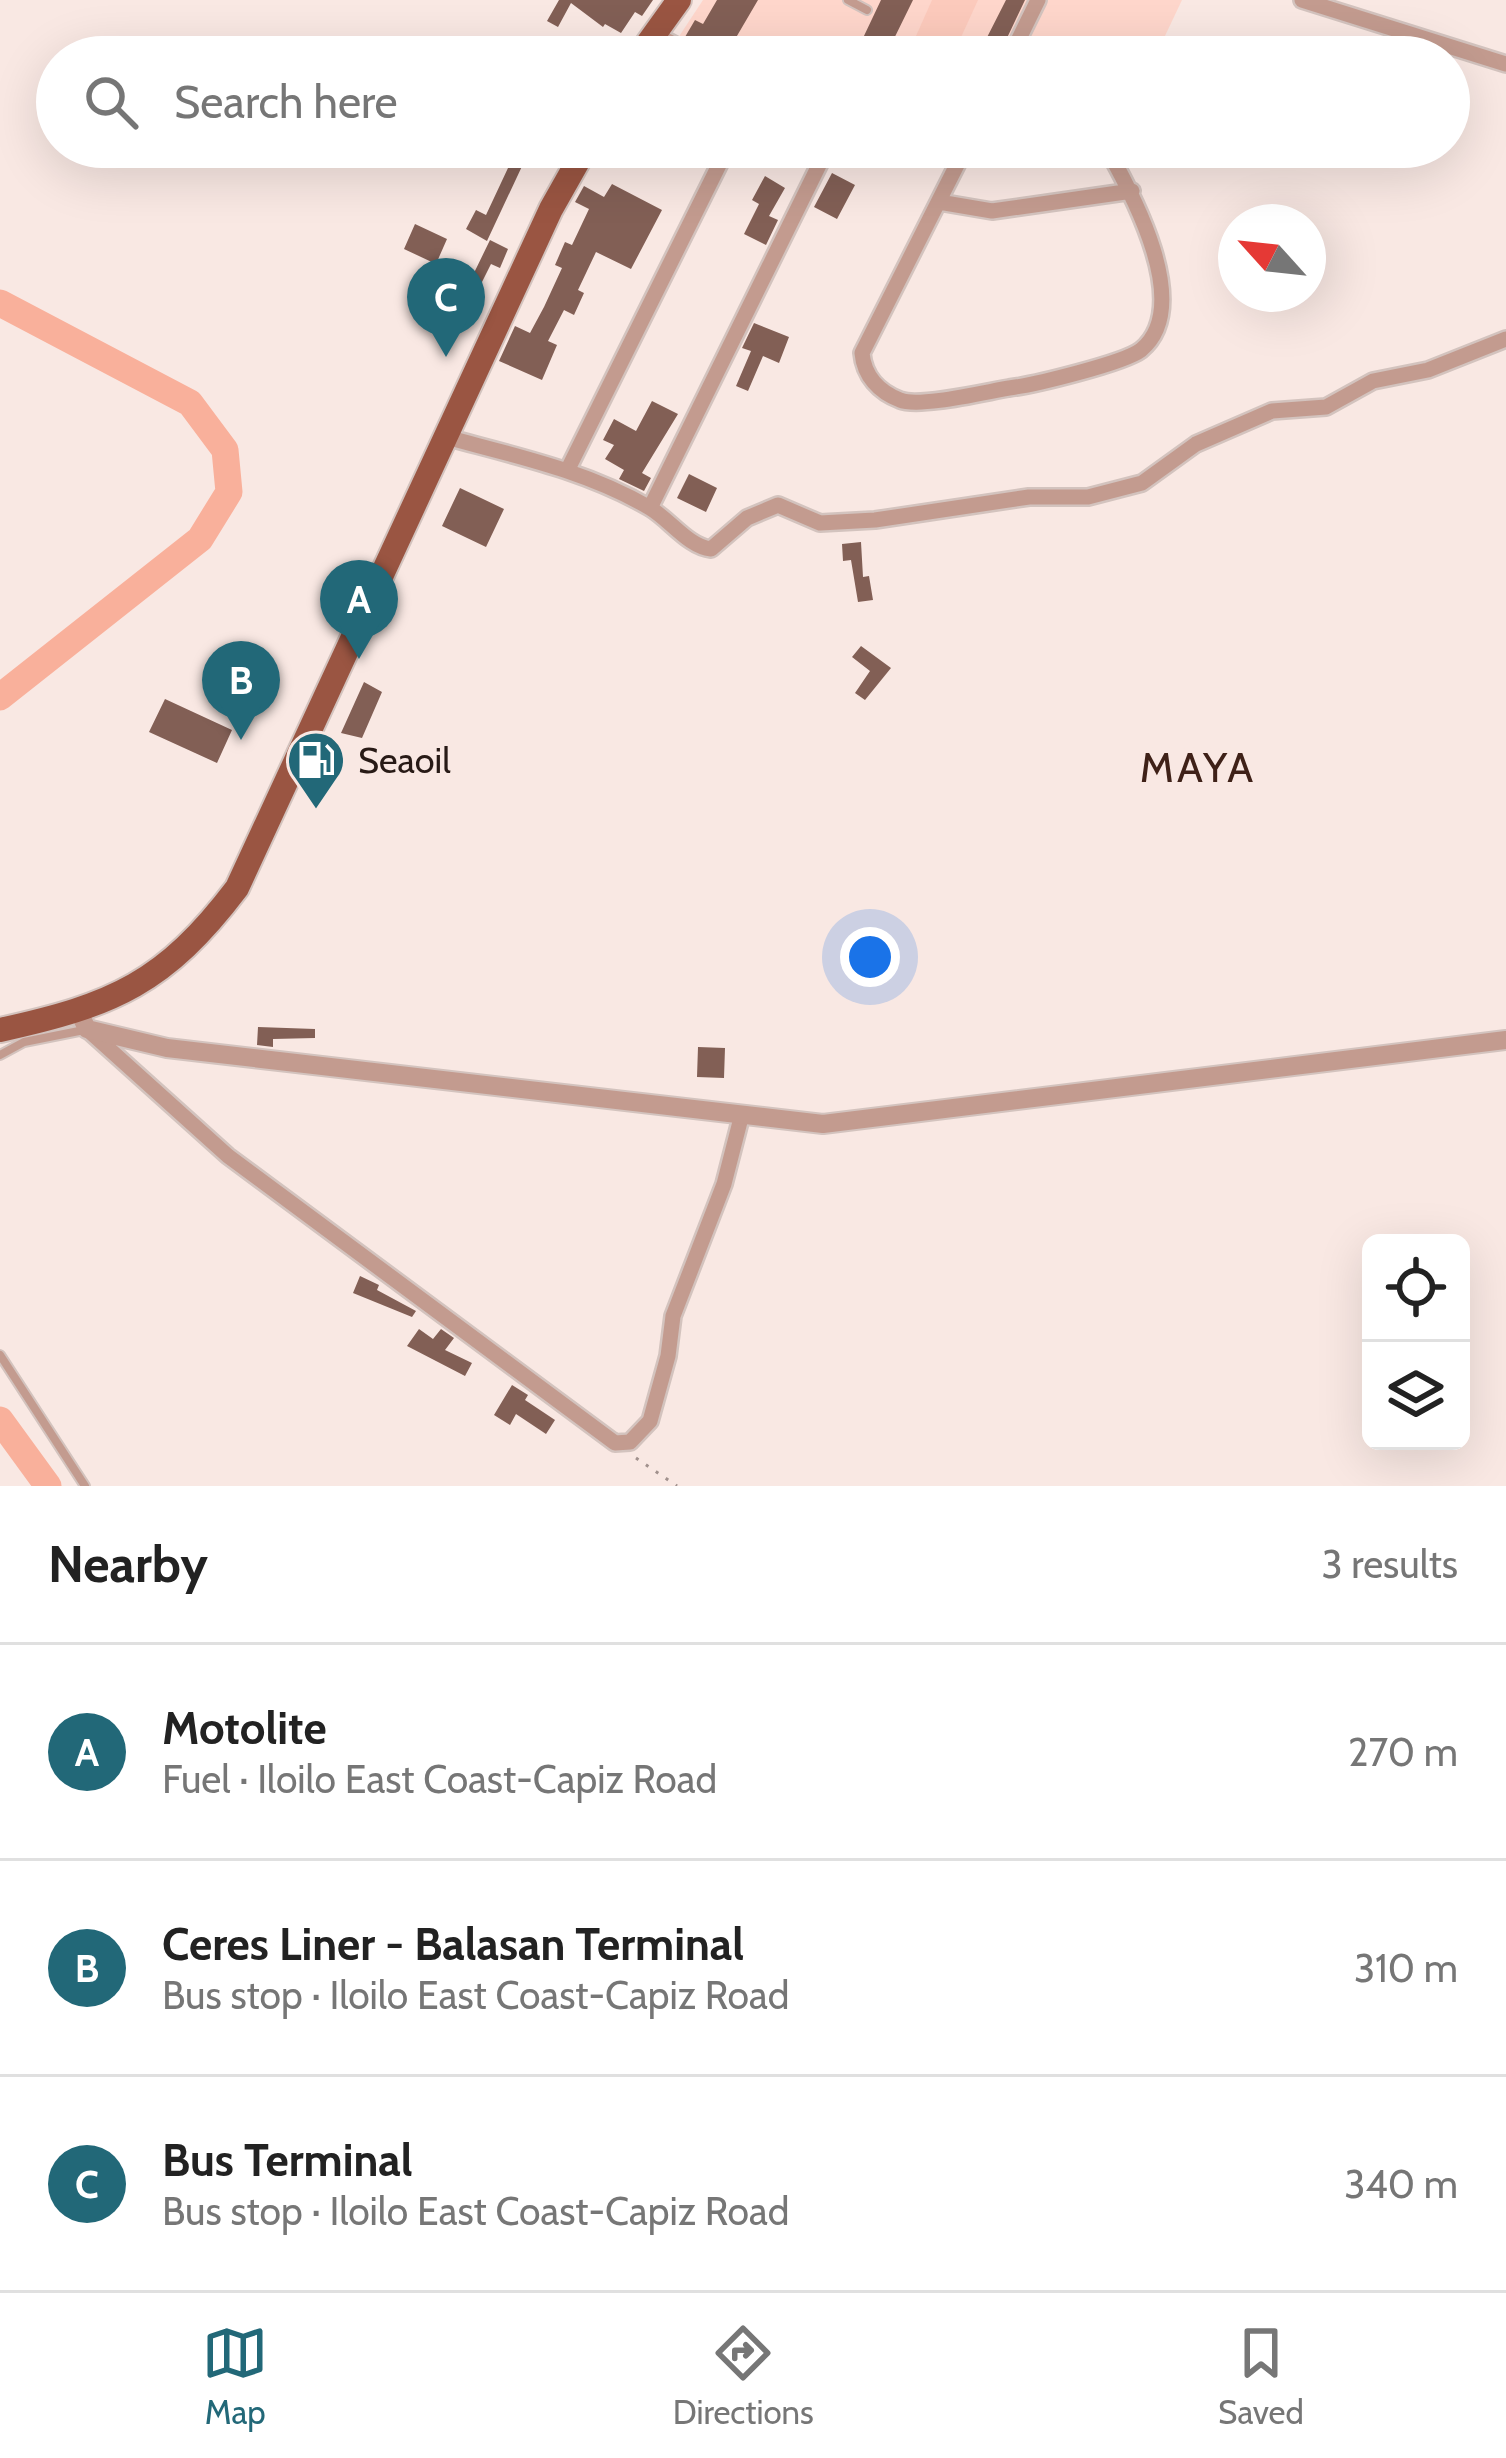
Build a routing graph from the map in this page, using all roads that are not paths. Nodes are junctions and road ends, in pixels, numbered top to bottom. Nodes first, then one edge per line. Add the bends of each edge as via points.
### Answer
1 (679, 0) edge
2 (848, 0) edge
3 (1038, 0) edge
4 (1302, 0) edge
5 (867, 10) dead end
6 (655, 34) joint
7 (659, 36) edge
8 (1020, 36) edge
9 (1417, 36) edge
10 (1470, 53) edge
11 (1506, 64) edge
12 (574, 168) edge
13 (718, 168) edge
14 (818, 168) edge
15 (956, 168) edge
16 (1118, 168) edge
17 (1132, 191) junction
18 (939, 202) junction
19 (1506, 340) edge
20 (446, 437) junction
21 (568, 469) junction
22 (650, 508) junction
23 (83, 1021) junction
24 (0, 1030) edge
25 (1506, 1040) edge
26 (0, 1055) edge
27 (742, 1114) junction
28 (0, 1355) edge
29 (85, 1486) edge

1 - 6 main road
2 - 5 lane
3 - 8 street
4 - 9 street
6 - 7 street
10 - 11 street
12 - 20 main road
13 - 21 street
14 - 22 street
15 - 18 street
16 - 17 street
17 - 18 street via 992,211
17 - 18 street via 1163,278 1156,333 1138,352 1029,385 904,403 875,386 862,353
19 - 22 street via 1373,381 1326,407 1272,411 1196,444 1142,483 1088,496 820,523 778,505 747,518 711,549
20 - 21 street
20 - 23 main road via 237,888 164,967
21 - 22 street
23 - 24 main road
23 - 26 lane
23 - 27 street via 167,1048
23 - 27 street via 228,1156 615,1443 630,1442 650,1421 674,1316
25 - 27 street via 824,1124
28 - 29 lane

